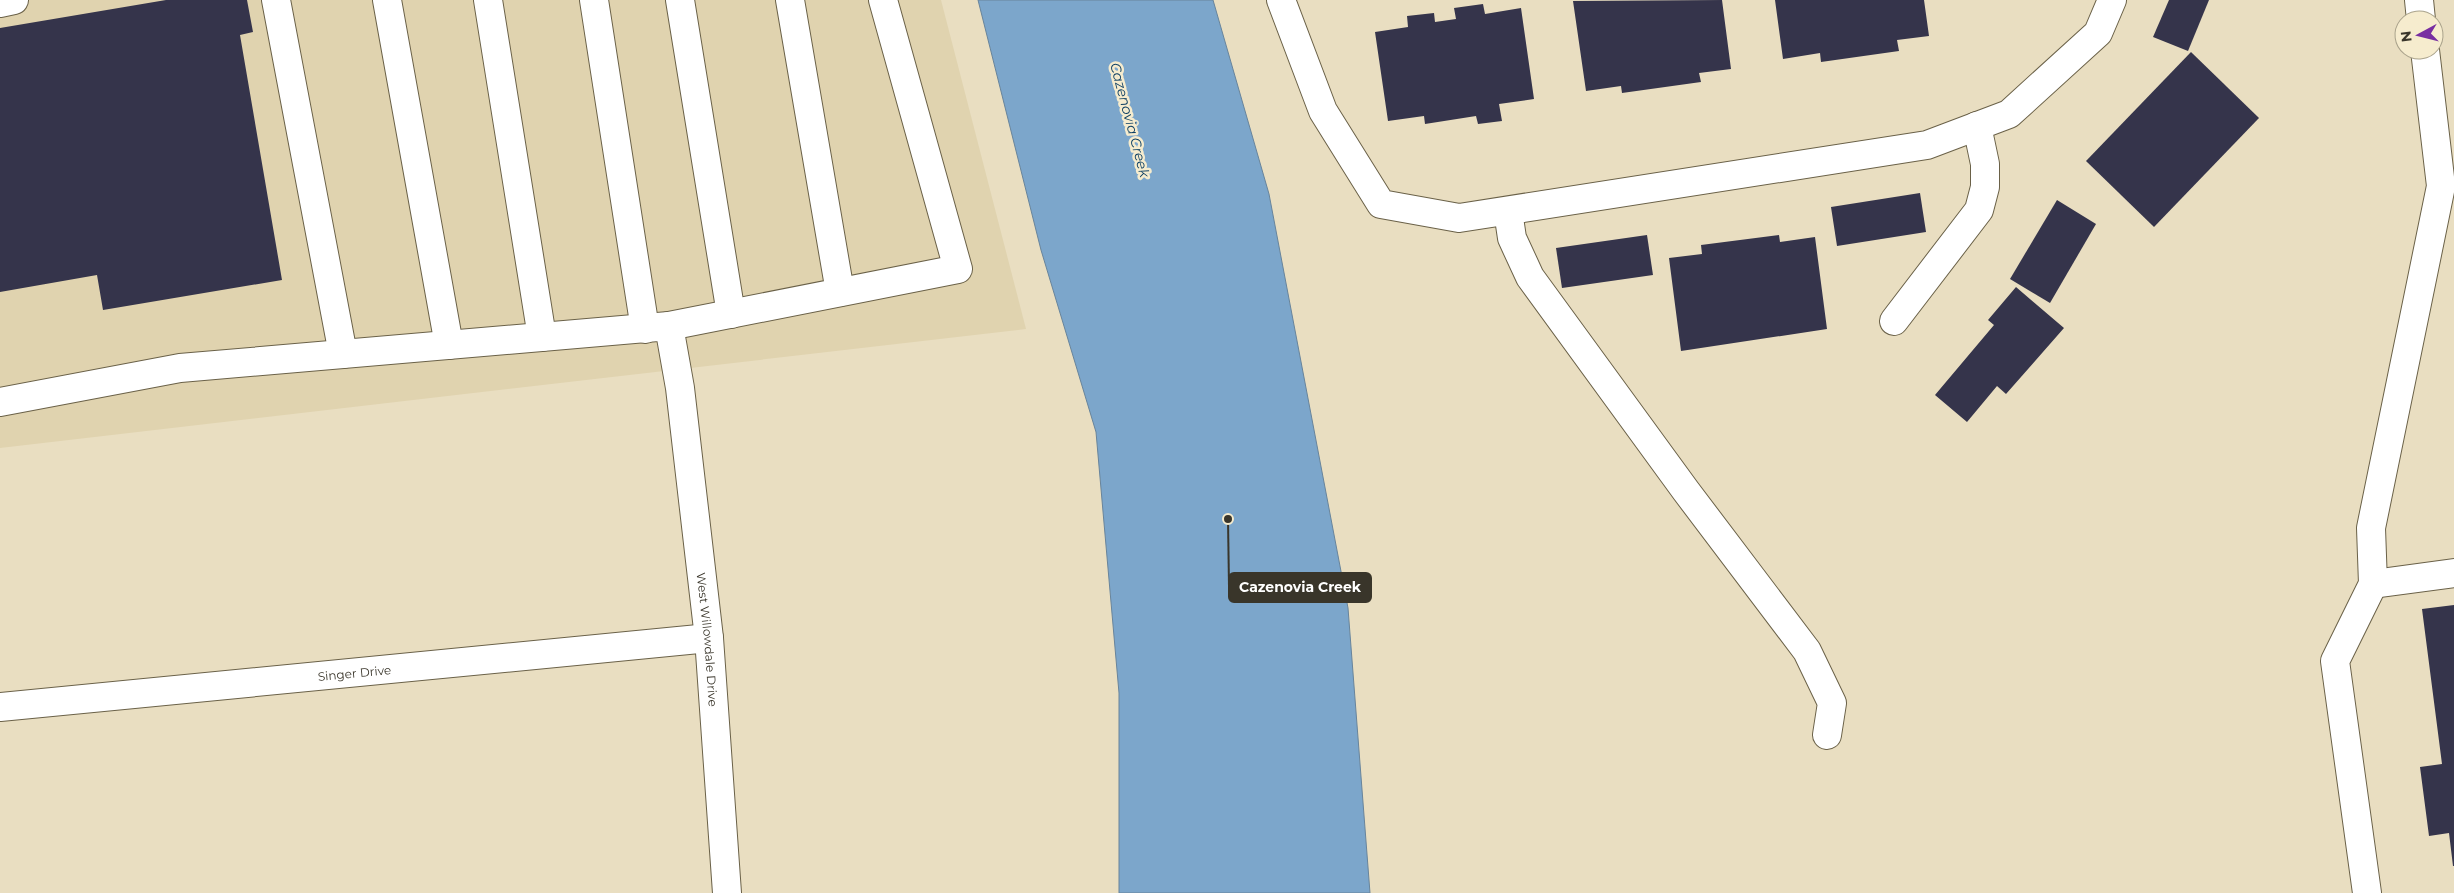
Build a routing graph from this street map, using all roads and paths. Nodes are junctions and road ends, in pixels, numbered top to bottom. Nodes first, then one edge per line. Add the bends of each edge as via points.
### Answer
1 (14, 0) edge
2 (276, 0) edge
3 (387, 0) edge
4 (488, 0) edge
5 (594, 0) edge
6 (680, 0) edge
7 (790, 0) edge
8 (883, 0) edge
9 (1281, 0) edge
10 (2112, 0) edge
11 (0, 2) edge
12 (2426, 60) edge
13 (1977, 126) junction
14 (1508, 211) junction
15 (840, 292) junction
16 (731, 314) junction
17 (1894, 321) dead end
18 (657, 327) junction
19 (542, 337) junction
20 (449, 345) junction
21 (343, 354) junction
22 (0, 402) edge
23 (2454, 574) edge
24 (2373, 584) junction
25 (708, 638) junction
26 (0, 706) edge
27 (1827, 735) dead end
28 (727, 893) edge
29 (2367, 893) edge

1 - 11 street
2 - 21 street
3 - 20 street
4 - 19 street
5 - 18 street, West Willowdale Drive
6 - 16 street
7 - 15 street
8 - 15 street via 958,269
9 - 14 street via 1323,111 1381,204 1459,218
10 - 13 street via 2098,33 2009,114
12 - 24 street via 2441,186 2371,528
13 - 14 street via 1927,145
13 - 17 street via 1985,164 1985,187 1978,210
14 - 27 street via 1512,238 1530,277 1807,651 1832,703
15 - 16 street
16 - 18 street
18 - 19 street
18 - 25 street, West Willowdale Drive via 680,388
19 - 20 street
20 - 21 street
21 - 22 street via 180,368
23 - 24 street
24 - 29 street via 2335,661
25 - 26 street, Singer Drive
25 - 28 street, West Willowdale Drive

